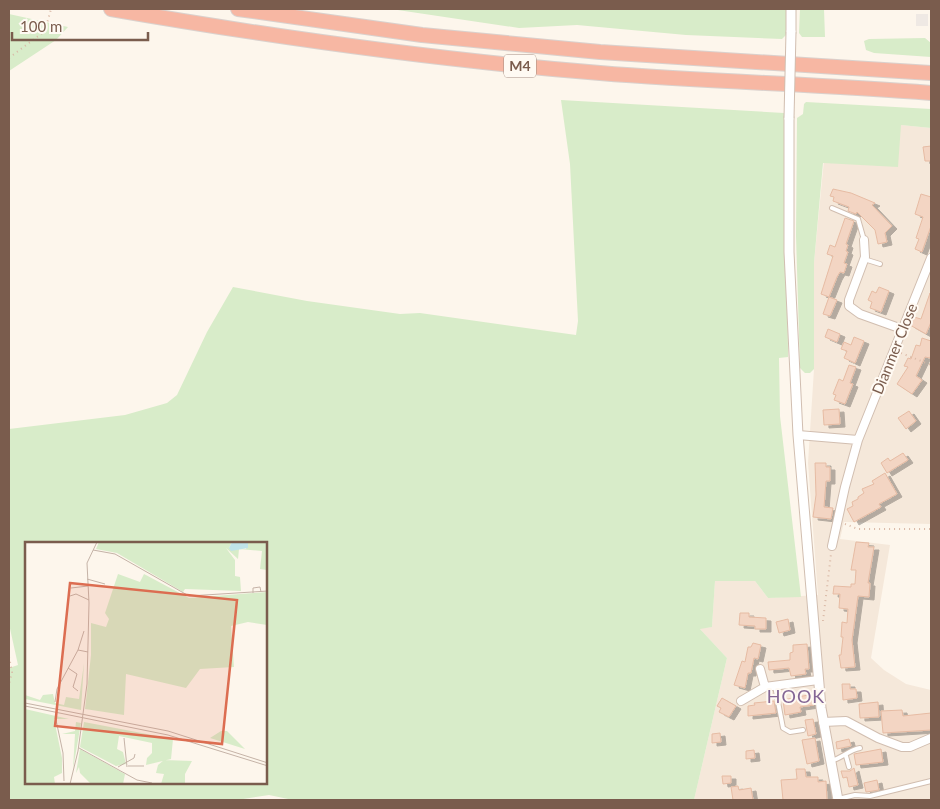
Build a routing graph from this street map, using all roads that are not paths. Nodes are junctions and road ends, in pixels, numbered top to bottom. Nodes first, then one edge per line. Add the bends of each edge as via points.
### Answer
1 (111, 9) edge
2 (238, 9) edge
3 (792, 9) edge
4 (931, 73) edge
5 (931, 93) edge
6 (832, 208) dead end
7 (864, 240) joint
8 (931, 258) edge
9 (864, 259) junction
10 (880, 264) dead end
11 (902, 329) junction
12 (798, 435) junction
13 (858, 440) junction
14 (832, 546) road end
15 (823, 623) road end
16 (814, 626) junction
17 (760, 670) dead end
18 (818, 680) junction
19 (775, 686) junction
20 (765, 687) junction
21 (741, 700) dead end
22 (822, 722) junction
23 (803, 730) dead end
24 (931, 738) edge
25 (860, 748) dead end
26 (846, 756) junction
27 (830, 762) junction
28 (848, 766) dead end
29 (931, 781) edge
30 (838, 800) edge

1 - 5 highway, M4 via 308,41 522,66 602,74
2 - 4 highway, M4 via 422,35 600,52
3 - 12 street, bridge via 789,252
6 - 7 lane via 858,219
7 - 9 street
8 - 11 street, Dianmer Close
9 - 10 lane
9 - 11 street via 848,300 850,306 860,314
11 - 13 street, Dianmer Close
12 - 13 street
12 - 16 street
13 - 14 street, Dianmer Close
15 - 16 lane
16 - 18 street
17 - 20 street
18 - 19 street
18 - 22 street
19 - 20 street
19 - 23 lane via 784,728 790,732
20 - 21 street
22 - 24 street via 846,721 902,747
22 - 27 street
25 - 26 lane
26 - 27 lane
26 - 28 lane
27 - 30 street
29 - 30 lane

